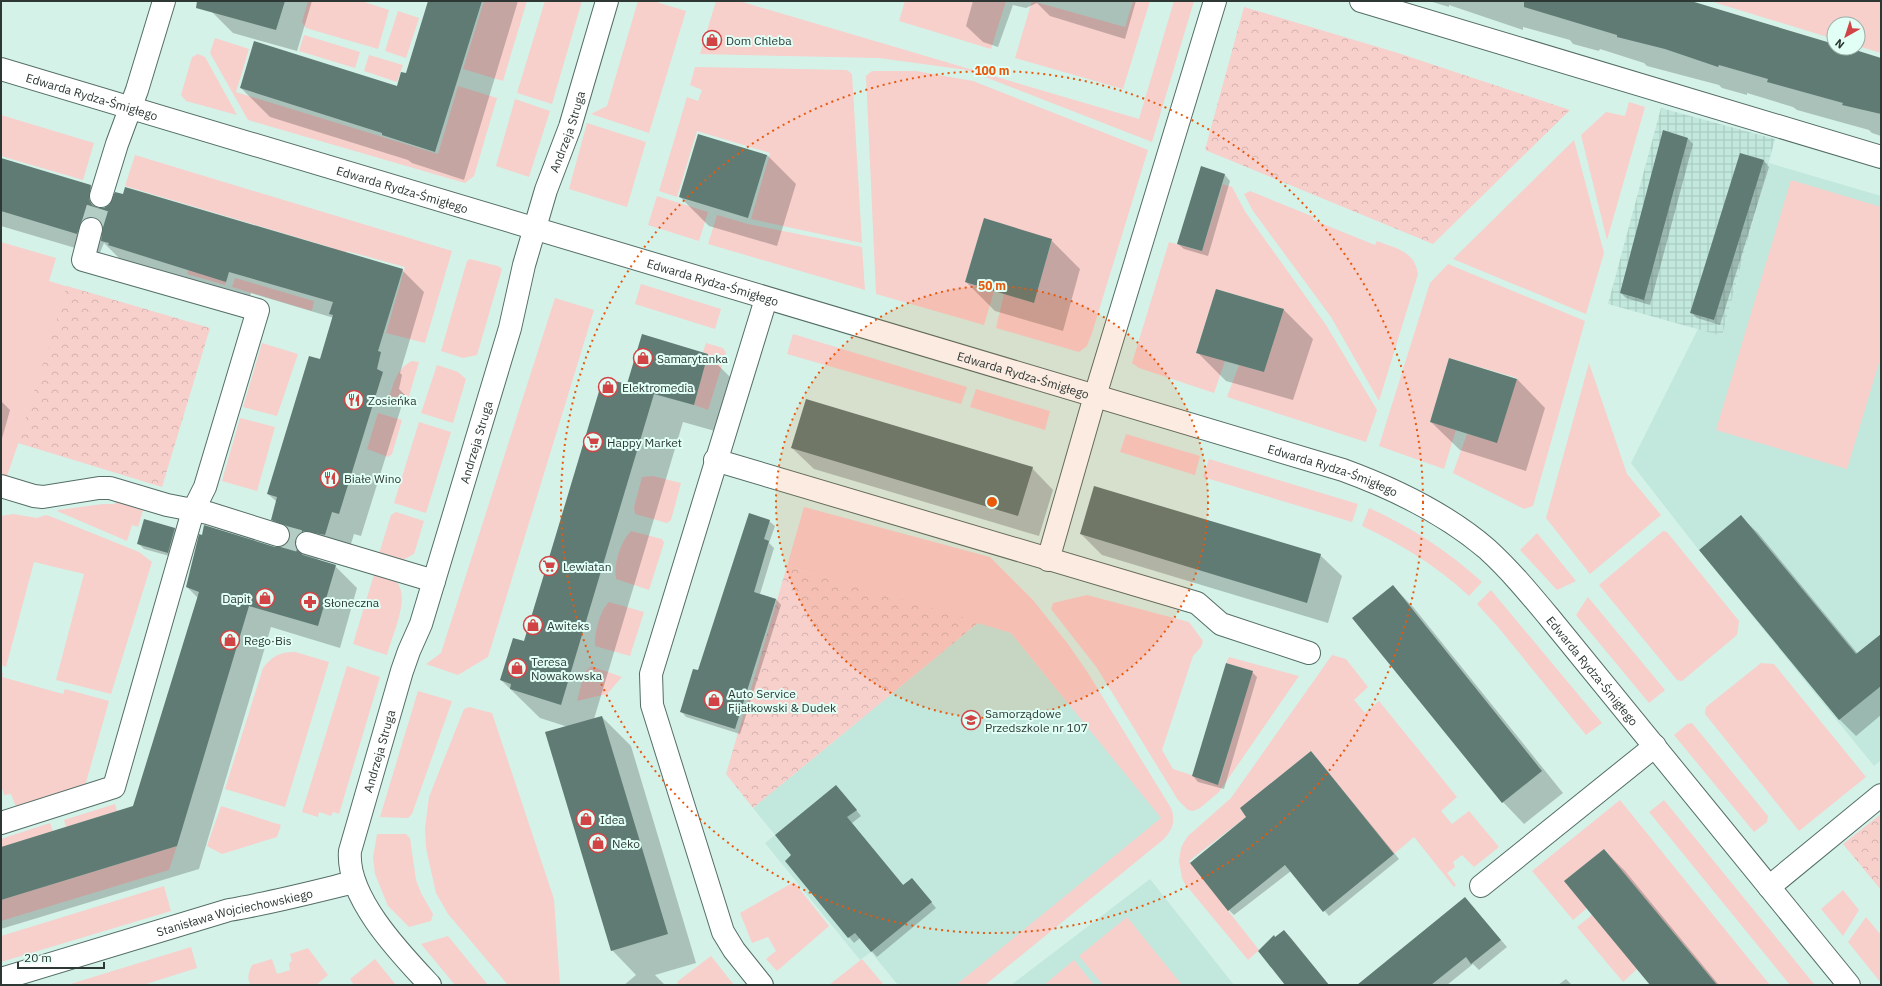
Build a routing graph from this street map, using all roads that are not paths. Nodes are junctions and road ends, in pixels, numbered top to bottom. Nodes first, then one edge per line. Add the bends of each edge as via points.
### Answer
1 (164, 1) edge
2 (607, 1) edge
3 (1215, 1) edge
4 (1361, 1) edge
5 (1, 69) edge
6 (131, 108) junction
7 (1881, 156) edge
8 (101, 196) tunnel mouth
9 (535, 228) junction
10 (91, 229) tunnel mouth
11 (766, 299) junction
12 (1095, 396) junction
13 (715, 460) junction
14 (1, 486) edge
15 (193, 511) junction
16 (278, 535) tunnel mouth
17 (307, 543) tunnel mouth
18 (1048, 560) junction
19 (434, 582) junction
20 (1309, 652) dead end
21 (1655, 746) junction
22 (1881, 795) edge
23 (1, 823) edge
24 (354, 882) junction
25 (1481, 886) dead end
26 (1769, 887) junction
27 (1, 979) edge
28 (430, 985) edge
29 (762, 985) edge
30 (1850, 985) edge

1 - 6 street
2 - 9 street, Andrzeja Struga via 570,127
3 - 12 street
4 - 7 street
5 - 6 street, Edwarda Rydza-Śmigłego
6 - 8 street
6 - 9 street, Edwarda Rydza-Śmigłego
9 - 11 street, Edwarda Rydza-Śmigłego
9 - 19 street, Andrzeja Struga via 510,328
10 - 15 street via 83,260 258,310 205,487
11 - 12 street, Edwarda Rydza-Śmigłego
11 - 13 street
12 - 18 street
12 - 21 street, Edwarda Rydza-Śmigłego via 1343,470 1383,485 1440,515 1487,550 1513,575
13 - 18 street
13 - 29 street via 650,674 650,694 723,932
14 - 15 street via 34,496 110,488
15 - 16 street via 208,513
15 - 23 street via 114,787
17 - 19 street
18 - 20 street via 1197,604 1221,624
19 - 24 street, Andrzeja Struga via 402,671 352,840 349,860
21 - 25 street
21 - 26 street, Edwarda Rydza-Śmigłego
22 - 26 street
24 - 27 street, Stanisława Wojciechowskiego via 229,910
24 - 28 street, Andrzeja Struga via 380,926 400,953
26 - 30 street, Edwarda Rydza-Śmigłego

